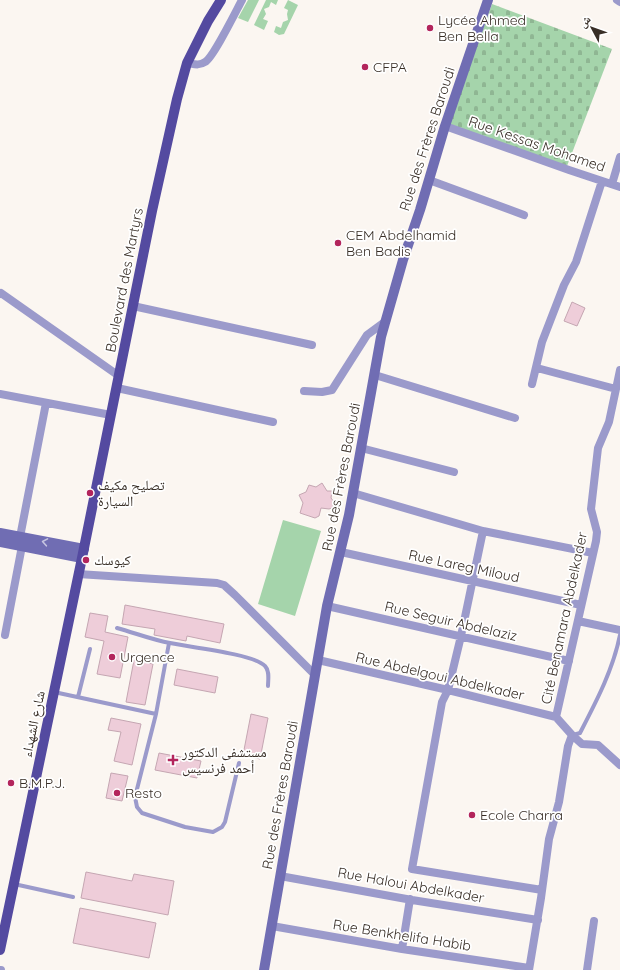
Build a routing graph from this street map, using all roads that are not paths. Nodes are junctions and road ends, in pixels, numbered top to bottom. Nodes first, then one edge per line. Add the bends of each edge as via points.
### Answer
1 (221, 0) edge
2 (242, 0) edge
3 (488, 0) edge
4 (617, 0) edge
5 (620, 2) edge
6 (187, 62) junction
7 (445, 126) junction
8 (620, 157) edge
9 (429, 180) junction
10 (602, 181) junction
11 (616, 186) edge
12 (524, 215) dead end
13 (0, 294) edge
14 (133, 306) junction
15 (387, 321) junction
16 (312, 345) dead end
17 (537, 368) junction
18 (620, 370) edge
19 (375, 375) junction
20 (119, 376) junction
21 (532, 384) dead end
22 (116, 388) junction
23 (616, 389) junction
24 (304, 391) dead end
25 (0, 394) edge
26 (46, 403) junction
27 (111, 415) junction
28 (515, 418) dead end
29 (273, 422) dead end
30 (361, 448) junction
31 (454, 472) dead end
32 (353, 493) junction
33 (483, 531) junction
34 (0, 533) edge
35 (0, 542) edge
36 (21, 542) junction
37 (341, 552) junction
38 (83, 553) junction
39 (593, 553) junction
40 (78, 574) junction
41 (472, 581) junction
42 (581, 604) junction
43 (328, 606) junction
44 (578, 621) junction
45 (117, 628) dead end
46 (620, 630) edge
47 (5, 635) dead end
48 (620, 635) edge
49 (461, 636) junction
50 (169, 643) junction
51 (90, 649) dead end
52 (318, 660) junction
53 (569, 661) junction
54 (315, 675) junction
55 (268, 686) dead end
56 (448, 690) junction
57 (54, 692) junction
58 (78, 697) junction
59 (156, 714) junction
60 (556, 717) junction
61 (572, 735) junction
62 (239, 763) dead end
63 (620, 765) edge
64 (280, 876) junction
65 (14, 884) junction
66 (542, 890) junction
67 (73, 897) dead end
68 (410, 899) junction
69 (538, 920) junction
70 (594, 921) dead end
71 (272, 926) junction
72 (402, 948) junction
73 (0, 950) edge
74 (529, 969) edge
75 (264, 970) edge
76 (587, 970) edge

1 - 6 main road, Boulevard des Martyrs
2 - 6 street via 206,62 196,65
3 - 7 street, Rue des Frères Baroudi
4 - 5 street
6 - 14 main road, Boulevard des Martyrs via 155,196
7 - 9 street, Rue des Frères Baroudi
7 - 10 street, Rue Kessas Mohamed
8 - 11 street
9 - 12 street
9 - 15 street, Rue des Frères Baroudi via 403,260
10 - 11 street, Rue Kessas Mohamed
10 - 17 street via 576,262 564,285 542,342
13 - 20 street
14 - 16 street
14 - 20 main road, Boulevard des Martyrs
15 - 19 street, Rue des Frères Baroudi via 381,337
15 - 24 street via 367,335 332,390
17 - 21 street
17 - 23 street
18 - 23 street, Cité Benamara Abdelkader
19 - 28 street
19 - 30 street, Rue des Frères Baroudi
20 - 22 main road, Boulevard des Martyrs
22 - 27 main road, Boulevard des Martyrs
22 - 29 street
23 - 39 street, Cité Benamara Abdelkader via 609,422 598,448 591,509 597,532
25 - 26 street
26 - 27 street
26 - 36 street
27 - 38 main road, Boulevard des Martyrs
30 - 31 street
30 - 32 street, Rue des Frères Baroudi
32 - 33 street
32 - 37 street, Rue des Frères Baroudi
33 - 39 street
33 - 41 street
34 - 36 street
35 - 36 street
36 - 38 street
36 - 47 street
37 - 41 street, Rue Lareg Miloud
37 - 43 street, Rue des Frères Baroudi
38 - 40 main road, Boulevard des Martyrs
39 - 42 street, Cité Benamara Abdelkader
40 - 54 street via 212,583 224,586
40 - 57 main road, شارع الشهداء
41 - 42 street, Rue Lareg Miloud
41 - 49 street
42 - 44 street, Cité Benamara Abdelkader
43 - 49 street, Rue Seguir Abdelaziz
43 - 52 street, Rue des Frères Baroudi
44 - 46 street
44 - 53 street, Cité Benamara Abdelkader
45 - 50 lane
48 - 61 lane via 616,655 593,708 580,732
49 - 53 street, Rue Seguir Abdelaziz
49 - 56 street
50 - 55 lane via 255,660 264,664 268,670
50 - 59 lane
51 - 58 lane
52 - 54 street, Rue des Frères Baroudi
52 - 56 street, Rue Abdelgoui Abdelkader
53 - 60 street, Cité Benamara Abdelkader
54 - 64 street, Rue des Frères Baroudi
56 - 60 street, Rue Abdelgoui Abdelkader
56 - 66 street via 442,702 412,869
57 - 58 lane
57 - 65 main road, شارع الشهداء
58 - 59 lane
59 - 62 lane via 135,798 142,813 185,827 213,832 225,822
60 - 61 street, Cité Benamara Abdelkader
61 - 63 street, Cité Benamara Abdelkader via 582,744 598,745
61 - 66 street via 549,839
64 - 68 street, Rue Haloui Abdelkader
64 - 71 street, Rue des Frères Baroudi
65 - 67 lane
65 - 73 main road, شارع الشهداء
66 - 69 street
68 - 69 street, Rue Haloui Abdelkader
68 - 72 street
69 - 74 street
70 - 76 street
71 - 72 street, Rue Benkhelifa Habib
71 - 75 street, Rue des Frères Baroudi
72 - 74 street, Rue Benkhelifa Habib

